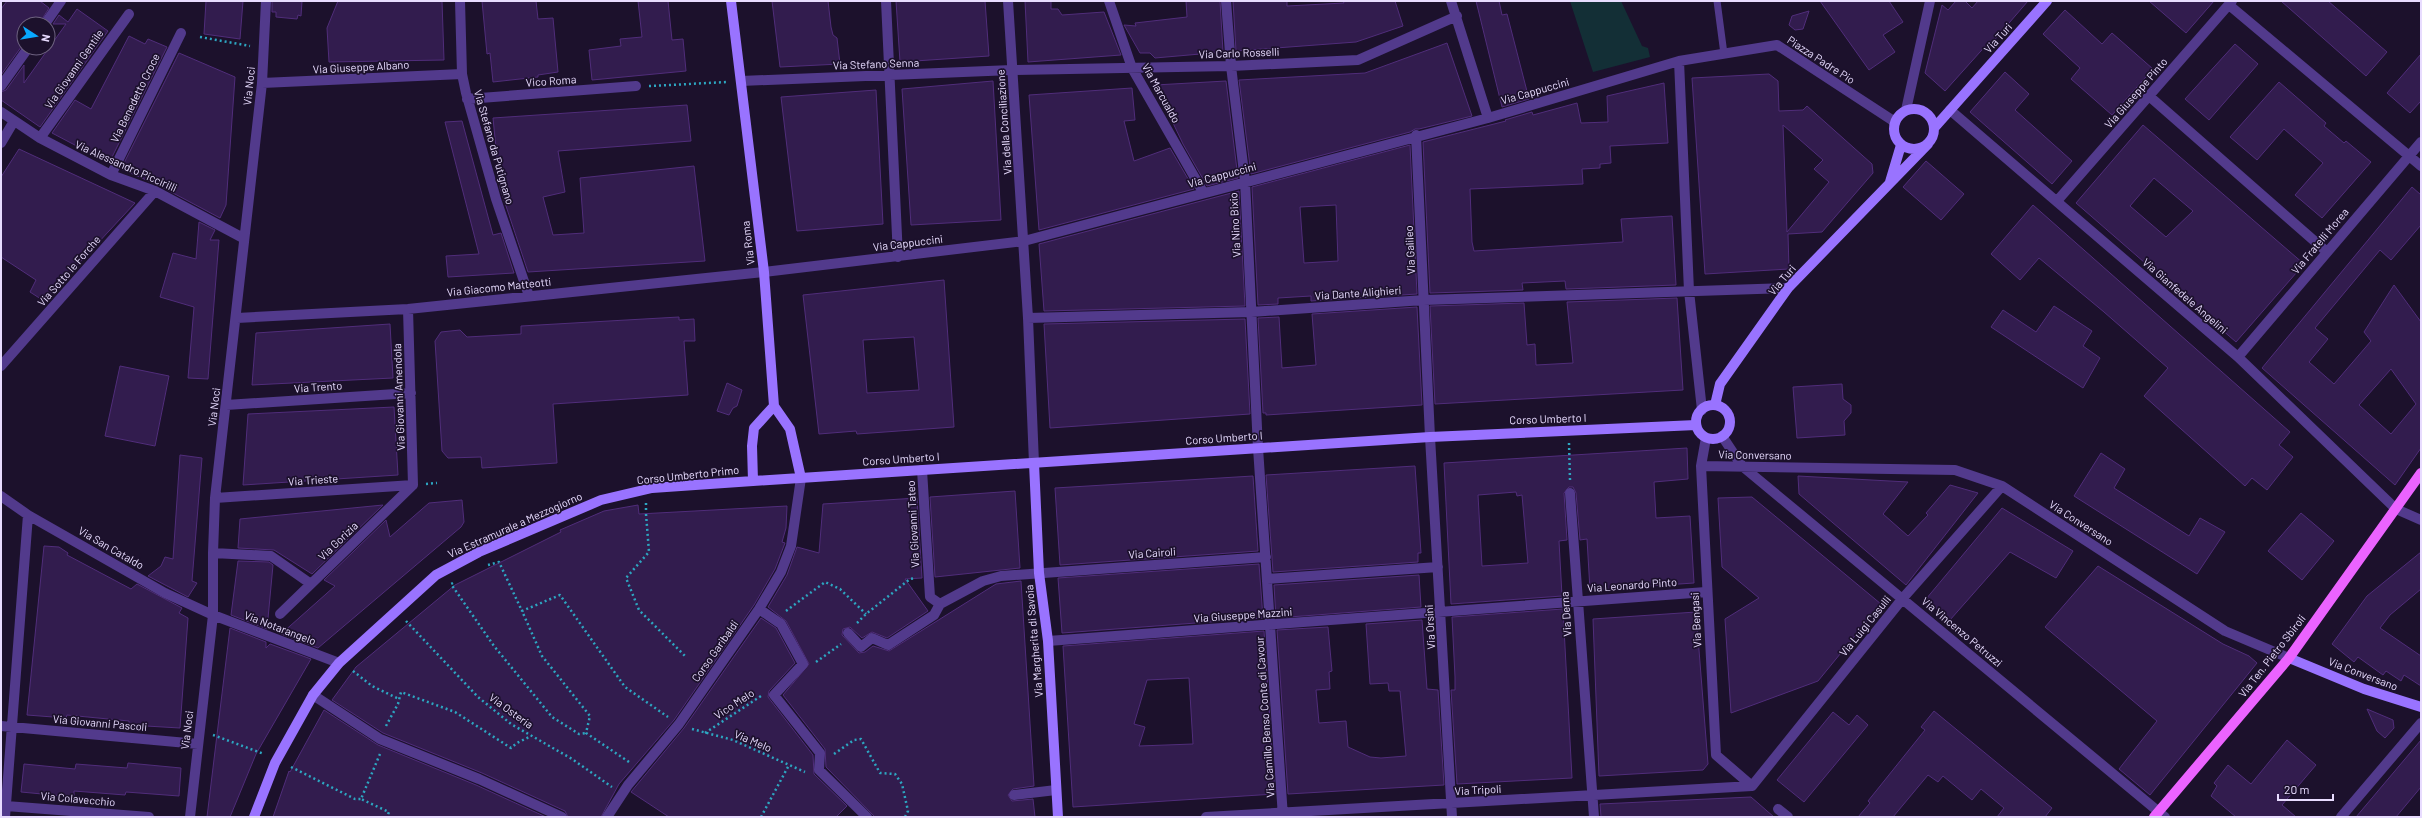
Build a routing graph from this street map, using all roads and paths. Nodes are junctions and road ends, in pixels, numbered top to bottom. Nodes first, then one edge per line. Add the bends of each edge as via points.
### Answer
1 (61, 1) edge
2 (266, 1) edge
3 (460, 1) edge
4 (731, 1) edge
5 (886, 1) edge
6 (1008, 1) edge
7 (1109, 1) edge
8 (1226, 1) edge
9 (1451, 1) edge
10 (1717, 1) edge
11 (1930, 1) edge
12 (2047, 1) edge
13 (2231, 3) edge
14 (129, 14) dead end
15 (51, 16) edge
16 (1457, 16) junction
17 (181, 33) dead end
18 (200, 37) dead end
19 (264, 48) junction
20 (1724, 54) junction
21 (22, 56) edge
22 (1679, 61) junction
23 (1231, 66) junction
24 (1132, 68) junction
25 (1012, 70) junction
26 (462, 74) junction
27 (889, 76) junction
28 (741, 81) junction
29 (262, 84) junction
30 (1, 86) edge
31 (636, 86) joint
32 (2150, 96) junction
33 (468, 99) junction
34 (1906, 110) junction
35 (1950, 110) junction
36 (1, 112) edge
37 (1488, 118) junction
38 (14, 121) junction
39 (1895, 122) junction
40 (1935, 127) junction
41 (1416, 135) junction
42 (40, 138) junction
43 (2421, 142) edge
44 (1, 143) edge
45 (1928, 144) junction
46 (1901, 145) junction
47 (2409, 155) junction
48 (2421, 166) edge
49 (111, 175) junction
50 (1245, 181) junction
51 (1889, 184) junction
52 (155, 191) junction
53 (1203, 192) junction
54 (2057, 202) junction
55 (244, 238) junction
56 (1024, 241) junction
57 (2327, 252) junction
58 (898, 256) junction
59 (764, 272) junction
60 (1788, 288) junction
61 (1689, 291) junction
62 (529, 296) junction
63 (1424, 300) junction
64 (408, 309) junction
65 (1251, 312) junction
66 (237, 318) junction
67 (1028, 318) junction
68 (2238, 357) junction
69 (1, 366) edge
70 (411, 393) junction
71 (226, 405) junction
72 (1715, 405) junction
73 (774, 406) junction
74 (1702, 410) junction
75 (1696, 425) junction
76 (1569, 431) junction
77 (1722, 436) junction
78 (1430, 437) junction
79 (1706, 438) junction
80 (1258, 448) junction
81 (1034, 463) junction
82 (1701, 466) junction
83 (1742, 466) junction
84 (922, 470) junction
85 (2421, 473) edge
86 (801, 478) junction
87 (754, 480) junction
88 (413, 485) junction
89 (2002, 486) junction
90 (1570, 493) joint
91 (1, 496) edge
92 (215, 498) junction
93 (601, 500) joint
94 (2396, 509) junction
95 (646, 514) dead end
96 (28, 515) junction
97 (2421, 520) edge
98 (212, 553) junction
99 (1266, 557) junction
100 (485, 564) dead end
101 (1438, 567) junction
102 (1039, 573) junction
103 (928, 577) junction
104 (1267, 579) junction
105 (458, 581) dead end
106 (311, 584) junction
107 (1706, 592) junction
108 (1903, 598) junction
109 (1577, 602) junction
110 (940, 604) junction
111 (759, 609) junction
112 (522, 611) junction
113 (1441, 612) junction
114 (280, 614) dead end
115 (866, 614) junction
116 (213, 615) junction
117 (775, 620) junction
118 (406, 621) dead end
119 (1270, 625) junction
120 (848, 634) junction
121 (1048, 641) junction
122 (686, 657) dead end
123 (2288, 658) junction
124 (339, 663) junction
125 (803, 664) junction
126 (353, 671) dead end
127 (313, 695) junction
128 (774, 695) junction
129 (399, 699) dead end
130 (2421, 707) edge
131 (2421, 722) edge
132 (679, 724) junction
133 (6, 727) edge
134 (199, 730) junction
135 (586, 733) junction
136 (704, 733) junction
137 (198, 744) junction
138 (277, 759) junction
139 (789, 765) junction
140 (291, 767) dead end
141 (819, 767) junction
142 (641, 770) junction
143 (1752, 786) junction
144 (1056, 790) junction
145 (622, 794) junction
146 (1014, 795) dead end
147 (1592, 795) junction
148 (361, 799) dead end
149 (1452, 803) junction
150 (6, 806) junction
151 (1778, 809) dead end
152 (1283, 815) edge
153 (2160, 815) edge
154 (5, 817) edge
155 (149, 817) edge
156 (190, 817) edge
157 (254, 817) edge
158 (562, 817) edge
159 (607, 817) edge
160 (761, 817) edge
161 (867, 817) edge
162 (905, 817) edge
163 (1058, 817) edge
164 (1206, 817) edge
165 (1452, 817) edge
166 (1594, 817) edge
167 (1788, 817) edge
168 (2341, 817) edge

1 - 15 street
2 - 19 street, Via Noci
3 - 26 street, Via Stefano da Putignano
4 - 28 street, Via Roma
5 - 27 street
6 - 25 street, Via della Conciliazione
7 - 24 street, Via Marcualdo
8 - 23 street, Via Nino Bixio
9 - 16 street
10 - 20 lane
11 - 34 street
12 - 35 street, Via Turi
13 - 32 street, Via Giuseppe Pinto
13 - 47 street
14 - 42 street, Via Giovanni Gentile
16 - 23 street, Via Carlo Rosselli via 1358,60
16 - 37 street
17 - 49 street, Via Benedetto Croce
18 - 19 path
19 - 29 street, Via Noci
20 - 22 street, Piazza Padre Pio
20 - 39 street, Piazza Padre Pio via 1777,46
21 - 30 street
22 - 37 street, Via Cappuccini
22 - 61 street
23 - 24 street, Via Carlo Rosselli
23 - 50 street, Via Nino Bixio
24 - 25 street, Via Carlo Rosselli
24 - 53 street, Via Marcualdo
25 - 27 street, Via Stefano Senna
25 - 56 street, Via della Conciliazione
26 - 29 street, Via Giuseppe Albano
26 - 33 street, Via Stefano da Putignano
27 - 28 street, Via Stefano Senna
27 - 58 street
28 - 31 path
28 - 59 street, Via Roma
29 - 55 street, Via Noci
31 - 33 street, Vico Roma
32 - 54 street, Via Giuseppe Pinto
32 - 57 street
33 - 62 street, Via Stefano da Putignano via 496,199
34 - 39 street
34 - 40 street via 1925,111 1933,120
35 - 40 street, Via Turi
35 - 54 street, Via Gianfedele Angelini
36 - 38 street, Via Alessandro Piccirilli
37 - 41 street, Via Cappuccini
38 - 42 street, Via Alessandro Piccirilli
38 - 44 street
39 - 46 street via 1894,135
40 - 45 street
41 - 50 street, Via Cappuccini
41 - 63 street, Via Galileo
42 - 49 street, Via Alessandro Piccirilli
43 - 47 street, Via Fratelli Morea
45 - 46 street via 1918,149
45 - 51 street, Via Turi
46 - 51 street, Via Turi
47 - 48 street
47 - 57 street, Via Fratelli Morea
49 - 52 street, Via Alessandro Piccirilli
50 - 53 street, Via Cappuccini
50 - 65 street, Via Nino Bixio
51 - 60 street, Via Turi
52 - 55 street, Via Alessandro Piccirilli
52 - 69 street, Via Sotto le Forche
53 - 56 street, Via Cappuccini
54 - 68 street, Via Gianfedele Angelini
55 - 66 street, Via Noci
56 - 58 street, Via Cappuccini
56 - 67 street, Via della Conciliazione
57 - 68 street, Via Fratelli Morea
58 - 59 street, Via Cappuccini
59 - 62 street, Via Giacomo Matteotti
59 - 73 street, Via Roma
60 - 61 street, Via Dante Alighieri
60 - 72 street, Via Turi via 1720,384
61 - 63 street, Via Dante Alighieri
61 - 74 street
62 - 64 street, Via Giacomo Matteotti
63 - 65 street, Via Dante Alighieri
63 - 78 street, Via Galileo
64 - 66 street, Via Giacomo Matteotti
64 - 70 street, Via Giovanni Amendola
65 - 67 street, Via Dante Alighieri
65 - 80 street, Via Nino Bixio
66 - 71 street, Via Noci
67 - 81 street, Via della Conciliazione
68 - 94 street, Via Gianfedele Angelini
70 - 71 street, Via Trento
70 - 88 street, Via Giovanni Amendola
71 - 92 street, Via Noci
72 - 74 street
72 - 77 street via 1725,411 1730,421
73 - 86 street via 790,429
73 - 87 street via 754,428
74 - 75 street via 1696,419
75 - 76 street, Corso Umberto I
75 - 79 street
76 - 78 street, Corso Umberto I
76 - 90 path
77 - 79 street
77 - 83 street, Via Vincenzo Petruzzi
78 - 80 street, Corso Umberto I
78 - 101 street, Via Orsini
79 - 82 street, Via Bengasi
80 - 81 street, Corso Umberto I
80 - 99 street, Via Camillo Benso Conte di Cavour
81 - 84 street, Corso Umberto I
81 - 102 street, Via Margherita di Savoia
82 - 83 street, Via Conversano
82 - 107 street, Via Bengasi
83 - 89 street, Via Conversano via 1955,470
83 - 108 street, Via Vincenzo Petruzzi
84 - 86 street, Corso Umberto I
84 - 103 street, Via Giovanni Tateo
85 - 94 main road, Via Ten. Pietro Sbiroli
86 - 87 street, Corso Umberto I
86 - 111 street, Corso Garibaldi via 791,546 781,572
87 - 93 street, Corso Umberto Primo via 652,488
88 - 92 street, Via Trieste
88 - 106 street, Via Gorizia
89 - 108 street, Via Luigi Casulli
89 - 123 street, Via Conversano via 2225,631
90 - 109 street, Via Derna
91 - 96 street, Via San Cataldo
92 - 98 street, Via Noci
93 - 124 street, Via Estramurale a Mezzogiorno via 479,552 436,575
94 - 97 street
94 - 123 main road, Via Ten. Pietro Sbiroli
95 - 122 path via 649,552 626,578 638,610
96 - 116 street, Via San Cataldo via 165,593
96 - 133 street
98 - 106 street via 271,556
98 - 116 street, Via Noci
99 - 102 street, Via Cairoli
99 - 104 street, Via Camillo Benso Conte di Cavour
100 - 112 path via 499,562
101 - 104 street
101 - 113 street, Via Orsini
102 - 110 street, Via Cairoli via 1001,576 983,581
102 - 121 street, Via Margherita di Savoia
103 - 110 street, Via Giovanni Tateo via 930,597
103 - 115 path via 910,579
104 - 119 street, Via Camillo Benso Conte di Cavour
105 - 135 path via 451,584 494,646 552,717 579,734
106 - 114 street, Via Gorizia
107 - 109 street, Via Leonardo Pinto
107 - 143 street, Via Bengasi via 1716,755
108 - 143 street, Via Luigi Casulli
108 - 153 street, Via Vincenzo Petruzzi
109 - 113 street, Via Leonardo Pinto
109 - 147 street, Via Derna
110 - 120 street via 934,615 888,645 872,638 861,647
111 - 117 street
111 - 132 street, Corso Garibaldi
112 - 132 path, Via Melo via 560,595 625,687
112 - 135 path via 542,656 590,716
113 - 119 street, Via Giuseppe Mazzini
113 - 149 street, Via Orsini
115 - 117 path via 840,589 825,582
115 - 120 path
116 - 124 street, Via Notarangelo
116 - 134 street, Via Noci
117 - 125 street via 781,624
118 - 145 path, Via Osteria via 478,697 505,720 572,759
119 - 121 street, Via Giuseppe Mazzini
119 - 152 street, Via Camillo Benso Conte di Cavour
120 - 125 path via 845,641 818,661
121 - 144 street, Via Margherita di Savoia
123 - 130 street, Via Conversano via 2364,689
123 - 153 main road, Via Ten. Pietro Sbiroli
124 - 127 street, Via Estramurale a Mezzogiorno
125 - 128 street
126 - 129 path via 372,686
127 - 138 street, Via Estramurale a Mezzogiorno
127 - 158 street via 380,739 479,779
128 - 136 path, Vico Melo via 767,692
128 - 141 street via 820,753
131 - 168 street
132 - 136 path, Via Melo
132 - 142 street, Corso Garibaldi
133 - 137 street, Via Giovanni Pascoli
133 - 150 street
134 - 137 street, Via Noci
134 - 138 path
135 - 142 path
136 - 139 path, Via Melo via 733,740
137 - 156 street, Via Noci
138 - 157 street, Via Estramurale a Mezzogiorno
139 - 141 path, Via Melo via 805,772
139 - 160 path
140 - 148 path via 355,799
141 - 161 street
141 - 162 path via 854,740 861,739 880,772 895,774 902,784 908,811
142 - 145 street, Corso Garibaldi
143 - 147 street, Via Tripoli
144 - 146 street
144 - 163 street, Via Margherita di Savoia
145 - 159 street, Corso Garibaldi
147 - 149 street, Via Tripoli
147 - 166 street, Via Derna
149 - 152 street, Via Tripoli
149 - 165 street, Via Orsini
150 - 154 street
150 - 155 street, Via Colavecchio
151 - 167 street
152 - 164 street, Via Tripoli

